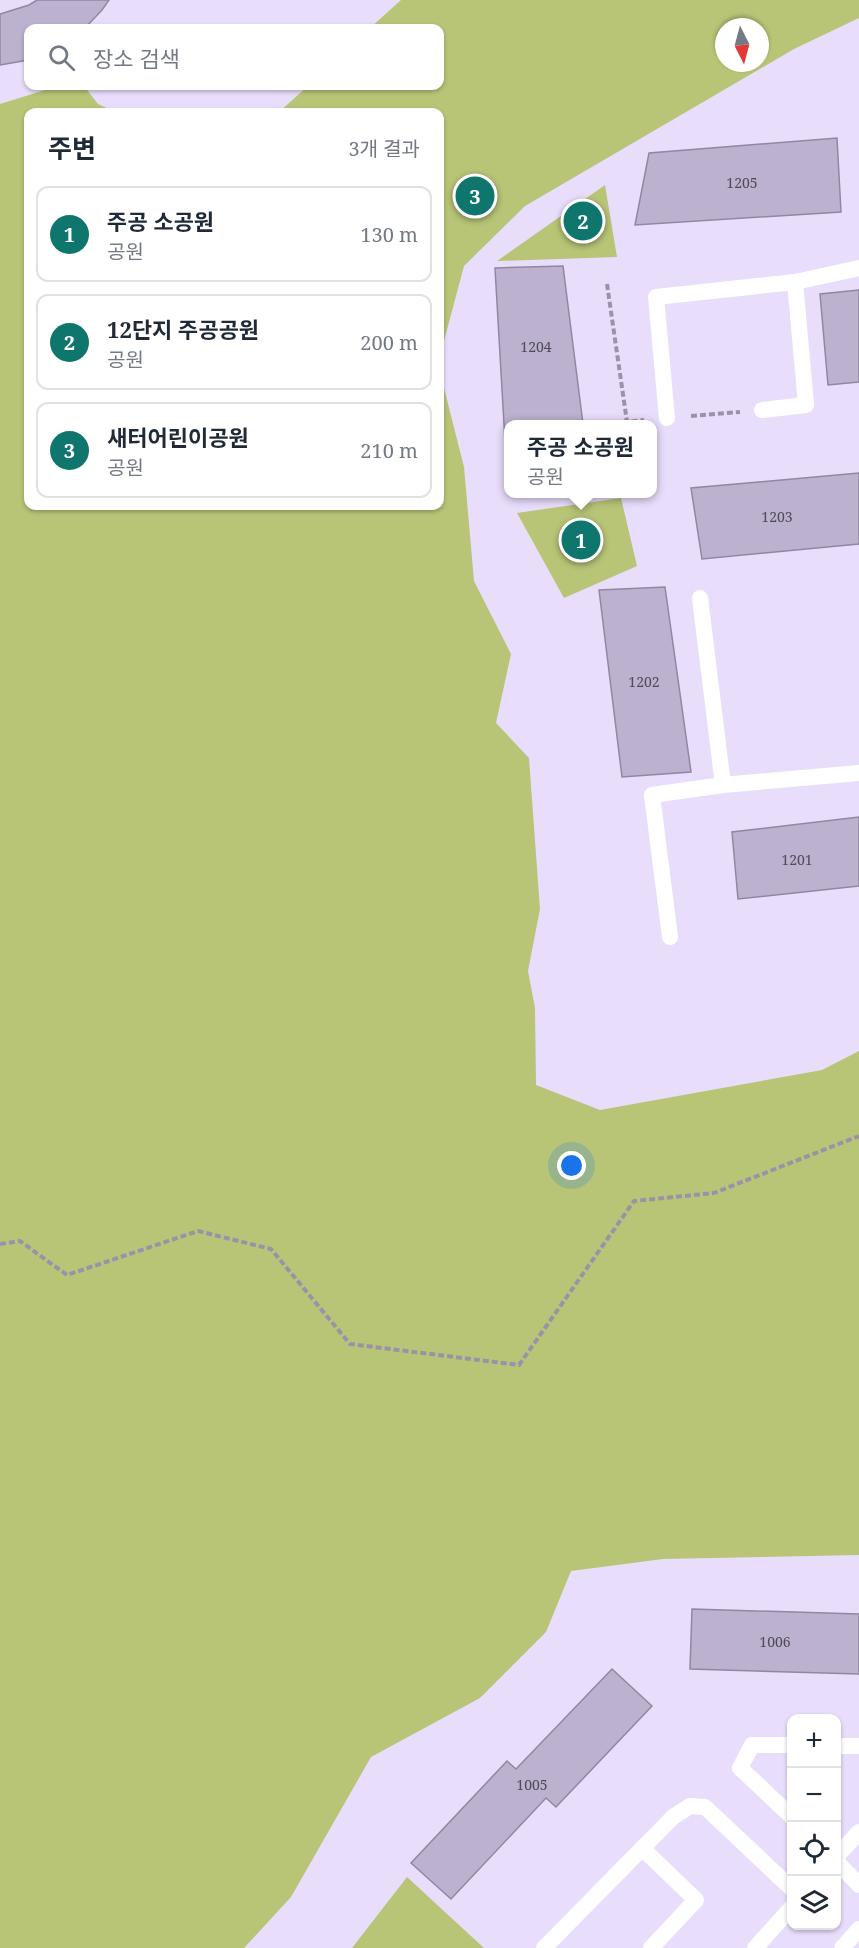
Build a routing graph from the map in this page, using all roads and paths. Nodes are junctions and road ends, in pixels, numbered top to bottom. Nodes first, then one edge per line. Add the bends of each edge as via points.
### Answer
1 (859, 268) edge
2 (795, 282) junction
3 (607, 284) dead end
4 (762, 410) joint
5 (667, 418) junction
6 (627, 420) edge
7 (647, 420) edge
8 (699, 598) dead end
9 (859, 773) edge
10 (723, 784) junction
11 (670, 937) dead end
12 (859, 1136) edge
13 (0, 1244) edge
14 (787, 1745) edge
15 (841, 1746) edge
16 (859, 1746) edge
17 (787, 1812) edge
18 (859, 1832) edge
19 (642, 1848) junction
20 (841, 1854) edge
21 (841, 1864) edge
22 (787, 1884) edge
23 (859, 1885) edge
24 (787, 1913) edge
25 (859, 1929) edge
26 (544, 1948) edge
27 (651, 1948) edge
28 (755, 1948) edge
29 (842, 1948) edge

1 - 2 lane
2 - 4 lane via 806,405
2 - 5 lane via 657,297
3 - 6 path
4 - 5 path
5 - 7 path
8 - 10 lane
9 - 10 lane
10 - 11 lane via 652,795
12 - 13 path via 714,1193 634,1201 519,1365 350,1344 271,1249 198,1231 67,1275 20,1240
14 - 17 lane via 752,1744 740,1768
15 - 16 lane
18 - 20 lane
19 - 22 lane via 673,1817 690,1806 705,1807
19 - 26 lane
19 - 27 lane via 696,1900
21 - 23 lane
24 - 28 lane
25 - 29 lane

